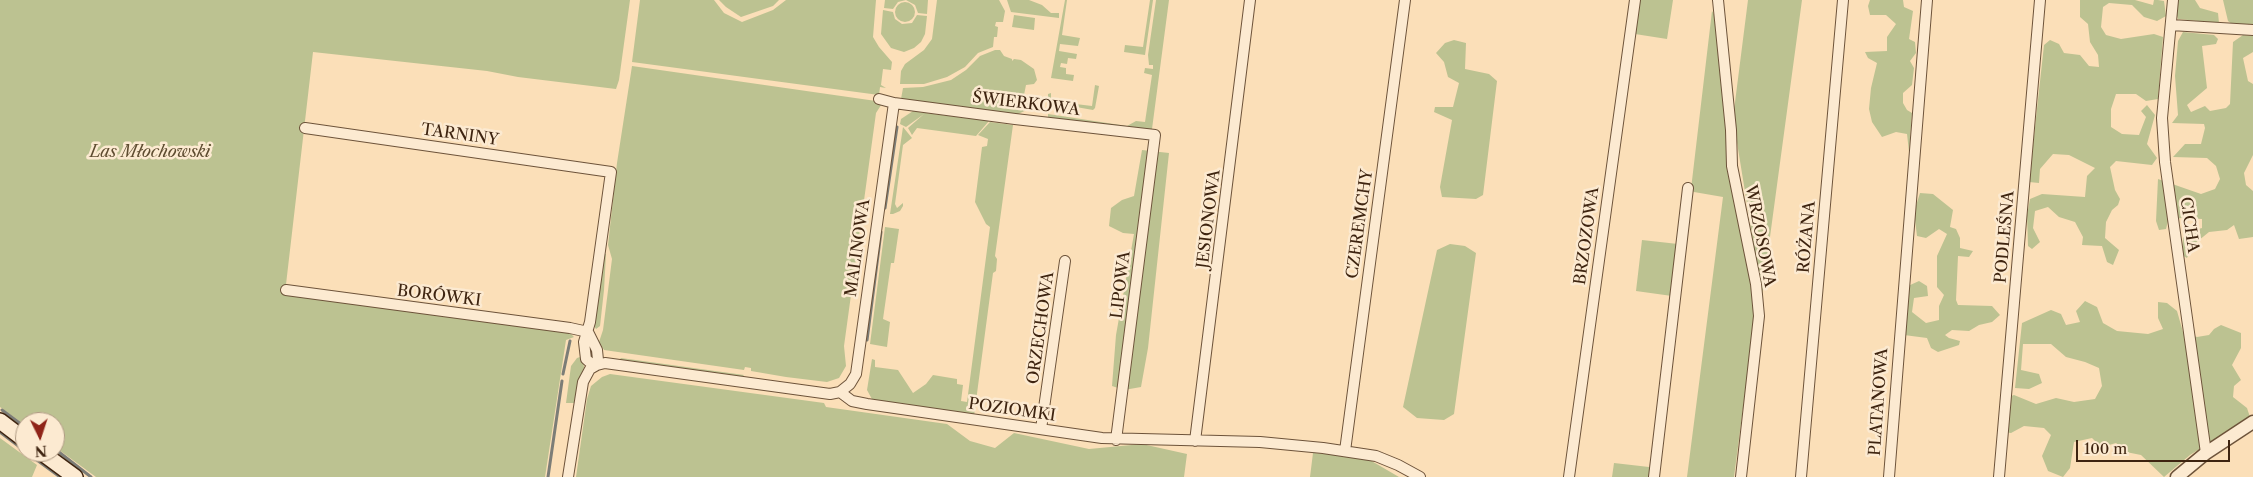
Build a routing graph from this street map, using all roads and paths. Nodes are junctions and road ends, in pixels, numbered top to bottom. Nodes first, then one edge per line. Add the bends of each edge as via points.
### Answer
1 (1250, 0) edge
2 (1404, 0) edge
3 (1635, 0) edge
4 (1718, 0) edge
5 (1843, 0) edge
6 (1928, 0) edge
7 (2040, 0) edge
8 (2173, 0) edge
9 (2170, 25) junction
10 (2253, 30) edge
11 (879, 99) dead end
12 (894, 102) junction
13 (305, 128) dead end
14 (1155, 135) joint
15 (1688, 188) dead end
16 (1065, 260) dead end
17 (286, 290) dead end
18 (588, 332) junction
19 (597, 365) junction
20 (840, 392) junction
21 (0, 421) edge
22 (2253, 422) edge
23 (1042, 429) junction
24 (15, 432) edge
25 (1116, 440) junction
26 (1195, 441) junction
27 (1345, 451) junction
28 (2206, 453) junction
29 (55, 462) edge
30 (75, 477) edge
31 (568, 477) edge
32 (1420, 477) edge
33 (1569, 477) edge
34 (1654, 477) edge
35 (1741, 477) edge
36 (1801, 477) edge
37 (1889, 477) edge
38 (1999, 477) edge
39 (2177, 477) edge

1 - 26 street, JESIONOWA
2 - 27 street, CZEREMCHY
3 - 33 street, BRZOZOWA
4 - 35 street, WRZOSOWA via 1732,166 1756,284 1759,316
5 - 36 street, RÓŻANA
6 - 37 street, PLATANOWA
7 - 38 street, PODLEŚNA
8 - 9 street, CICHA
9 - 10 street
9 - 28 street, CICHA via 2162,118 2165,162
11 - 12 street, ŚWIERKOWA
12 - 14 street, ŚWIERKOWA
12 - 20 street, MALINOWA via 856,374
13 - 18 street, TARNINY via 611,172
14 - 25 street, LIPOWA
15 - 34 street
16 - 23 street, ORZECHOWA
17 - 18 street, BORÓWKI
18 - 19 street via 584,342 585,354 588,362
19 - 20 street, POZIOMKI via 830,394
19 - 31 street via 585,376 581,388
20 - 23 street, POZIOMKI via 852,401 867,404
21 - 24 main road
22 - 28 street
23 - 25 street, POZIOMKI
25 - 26 street, POZIOMKI
26 - 27 street, POZIOMKI via 1260,442
27 - 32 street, POZIOMKI via 1376,456
28 - 39 street
29 - 30 main road

